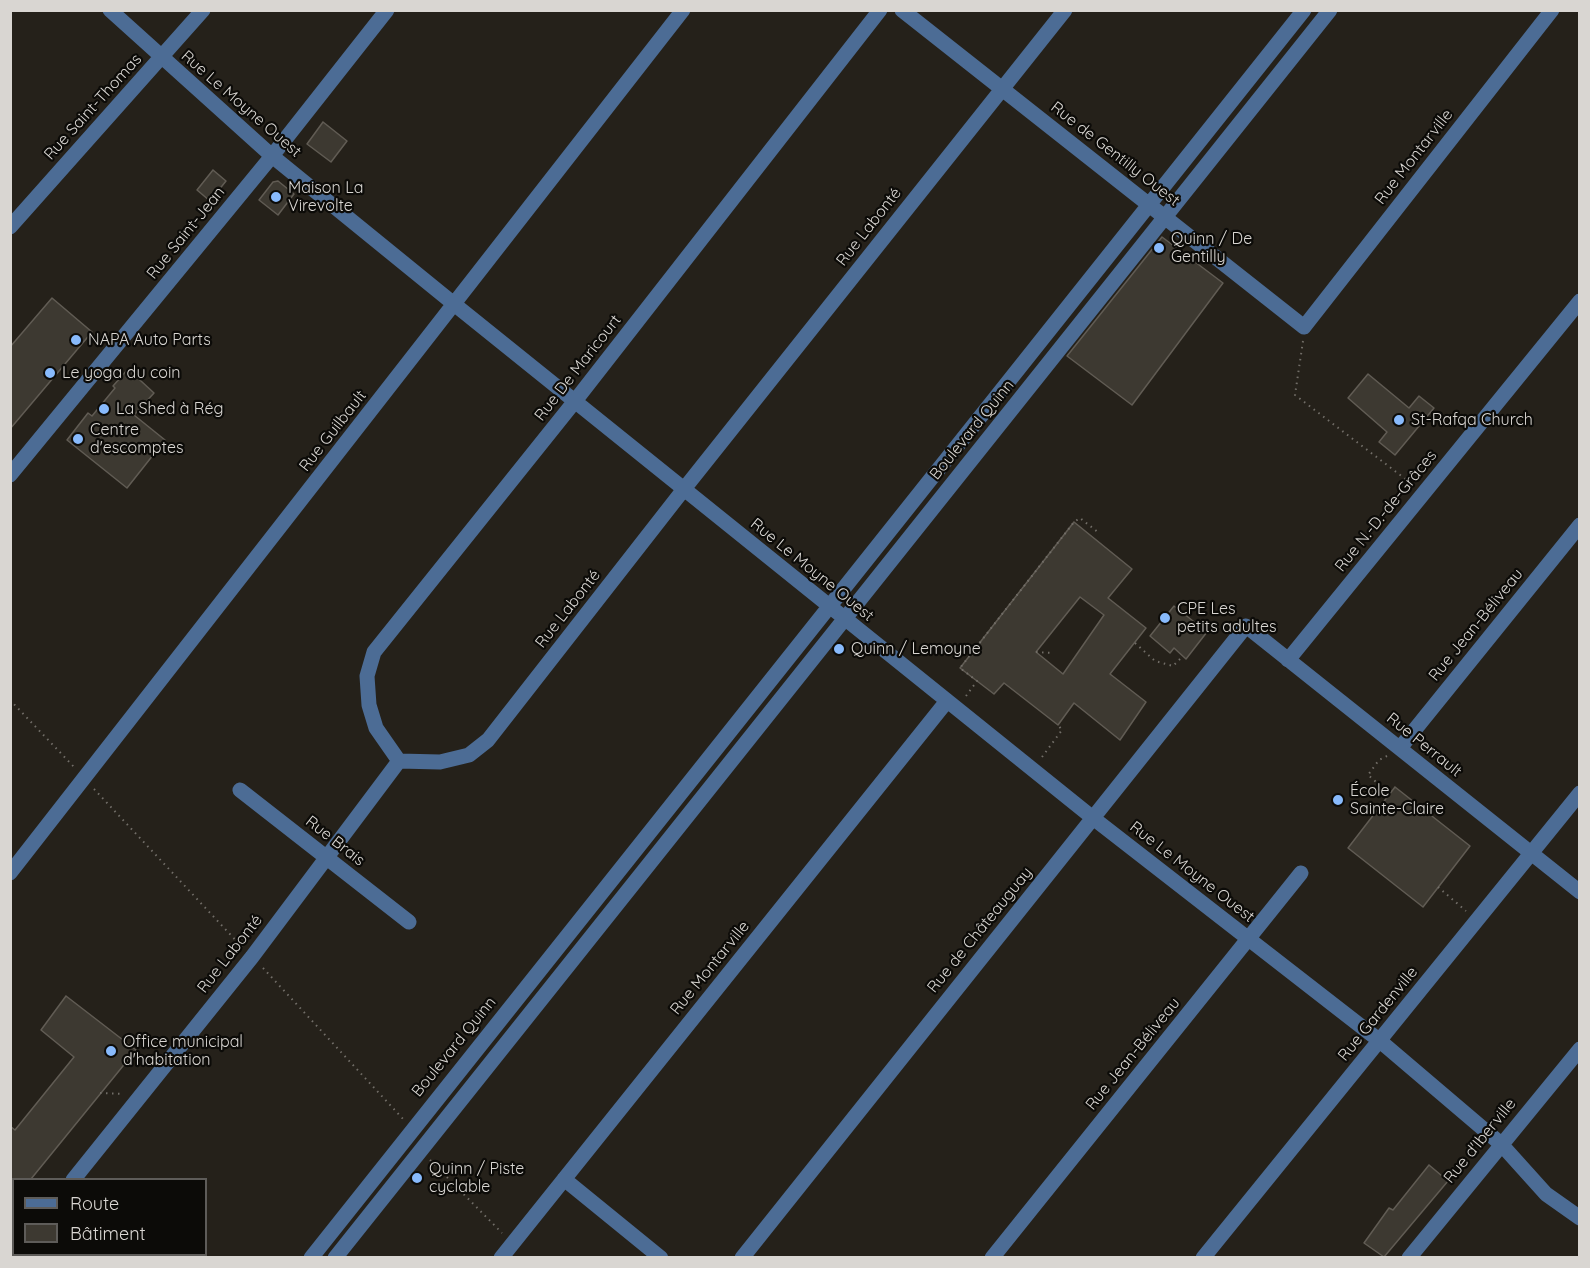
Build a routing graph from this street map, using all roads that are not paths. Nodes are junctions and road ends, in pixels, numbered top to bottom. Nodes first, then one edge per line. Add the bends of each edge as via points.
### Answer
1 (110, 10) edge
2 (203, 10) edge
3 (387, 10) edge
4 (683, 10) edge
5 (880, 10) edge
6 (903, 10) edge
7 (1065, 10) edge
8 (1304, 10) edge
9 (1330, 10) edge
10 (1552, 10) edge
11 (161, 57) junction
12 (1003, 88) junction
13 (272, 156) junction
14 (1150, 204) junction
15 (1165, 217) junction
16 (10, 228) edge
17 (1580, 301) edge
18 (453, 304) junction
19 (1304, 327) joint
20 (575, 401) junction
21 (10, 476) edge
22 (684, 489) junction
23 (1580, 525) edge
24 (828, 606) junction
25 (844, 619) junction
26 (1246, 626) joint
27 (1288, 660) junction
28 (952, 704) junction
29 (1400, 748) junction
30 (399, 761) junction
31 (240, 789) dead end
32 (1580, 794) edge
33 (1093, 818) junction
34 (1531, 853) junction
35 (327, 857) junction
36 (626, 860) junction
37 (10, 873) edge
38 (642, 873) junction
39 (1301, 873) dead end
40 (1580, 892) edge
41 (409, 922) dead end
42 (1248, 939) junction
43 (1380, 1041) junction
44 (1580, 1049) edge
45 (1501, 1144) junction
46 (74, 1178) edge
47 (564, 1179) junction
48 (1580, 1218) edge
49 (311, 1257) edge
50 (334, 1257) edge
51 (501, 1257) edge
52 (661, 1257) edge
53 (742, 1257) edge
54 (992, 1257) edge
55 (1203, 1257) edge
56 (1409, 1257) edge

1 - 11 street, Rue Le Moyne Ouest
2 - 11 street, Rue Saint-Thomas
3 - 13 street, Rue Saint-Jean
4 - 18 street, Rue Guilbault
5 - 20 street, Rue De Maricourt
6 - 12 street, Rue de Gentilly Ouest
7 - 12 street, Rue Labonté
8 - 14 street, Boulevard Quinn
9 - 15 street, Boulevard Quinn
10 - 19 street, Rue Montarville
11 - 13 street, Rue Le Moyne Ouest
11 - 16 street, Rue Saint-Thomas
12 - 14 street, Rue de Gentilly Ouest
12 - 22 street, Rue Labonté
13 - 18 street, Rue Le Moyne Ouest
13 - 21 street, Rue Saint-Jean
14 - 15 street, Rue de Gentilly Ouest
14 - 24 street, Boulevard Quinn
15 - 19 street, Rue de Gentilly Ouest
15 - 25 street, Boulevard Quinn
17 - 27 street, Rue N.-D.-de-Grâces
18 - 20 street, Rue Le Moyne Ouest
18 - 37 street, Rue Guilbault
20 - 22 street, Rue Le Moyne Ouest
20 - 30 street, Rue De Maricourt via 374,652 367,676 369,705 376,728
22 - 24 street, Rue Le Moyne Ouest
22 - 30 street, Rue Labonté via 488,740 469,755 440,762
23 - 29 street, Rue Jean-Béliveau
24 - 25 street, Rue Le Moyne Ouest
24 - 36 street, Boulevard Quinn
25 - 28 street, Rue Le Moyne Ouest
25 - 38 street, Boulevard Quinn
26 - 27 street, Rue Perrault
26 - 33 street, Rue de Châteauguay
27 - 29 street, Rue Perrault
28 - 33 street, Rue Le Moyne Ouest
28 - 47 street, Rue Montarville
29 - 34 street, Rue Perrault
30 - 35 street, Rue Labonté
31 - 35 street, Rue Brais
32 - 34 street, Rue Gardenville
33 - 42 street, Rue Le Moyne Ouest
33 - 53 street, Rue de Châteauguay
34 - 40 street, Rue Perrault
34 - 43 street, Rue Gardenville
35 - 41 street, Rue Brais
35 - 46 street, Rue Labonté via 252,957
36 - 38 street
36 - 49 street, Boulevard Quinn
38 - 50 street, Boulevard Quinn
39 - 42 street, Rue Jean-Béliveau
42 - 43 street, Rue Le Moyne Ouest
42 - 54 street, Rue Jean-Béliveau
43 - 45 street, Rue Le Moyne Ouest
43 - 55 street, Rue Gardenville
44 - 45 street, Rue d'Iberville
45 - 48 street, Rue Le Moyne Ouest via 1546,1194
45 - 56 street, Rue d'Iberville
47 - 51 street, Rue Montarville
47 - 52 street

